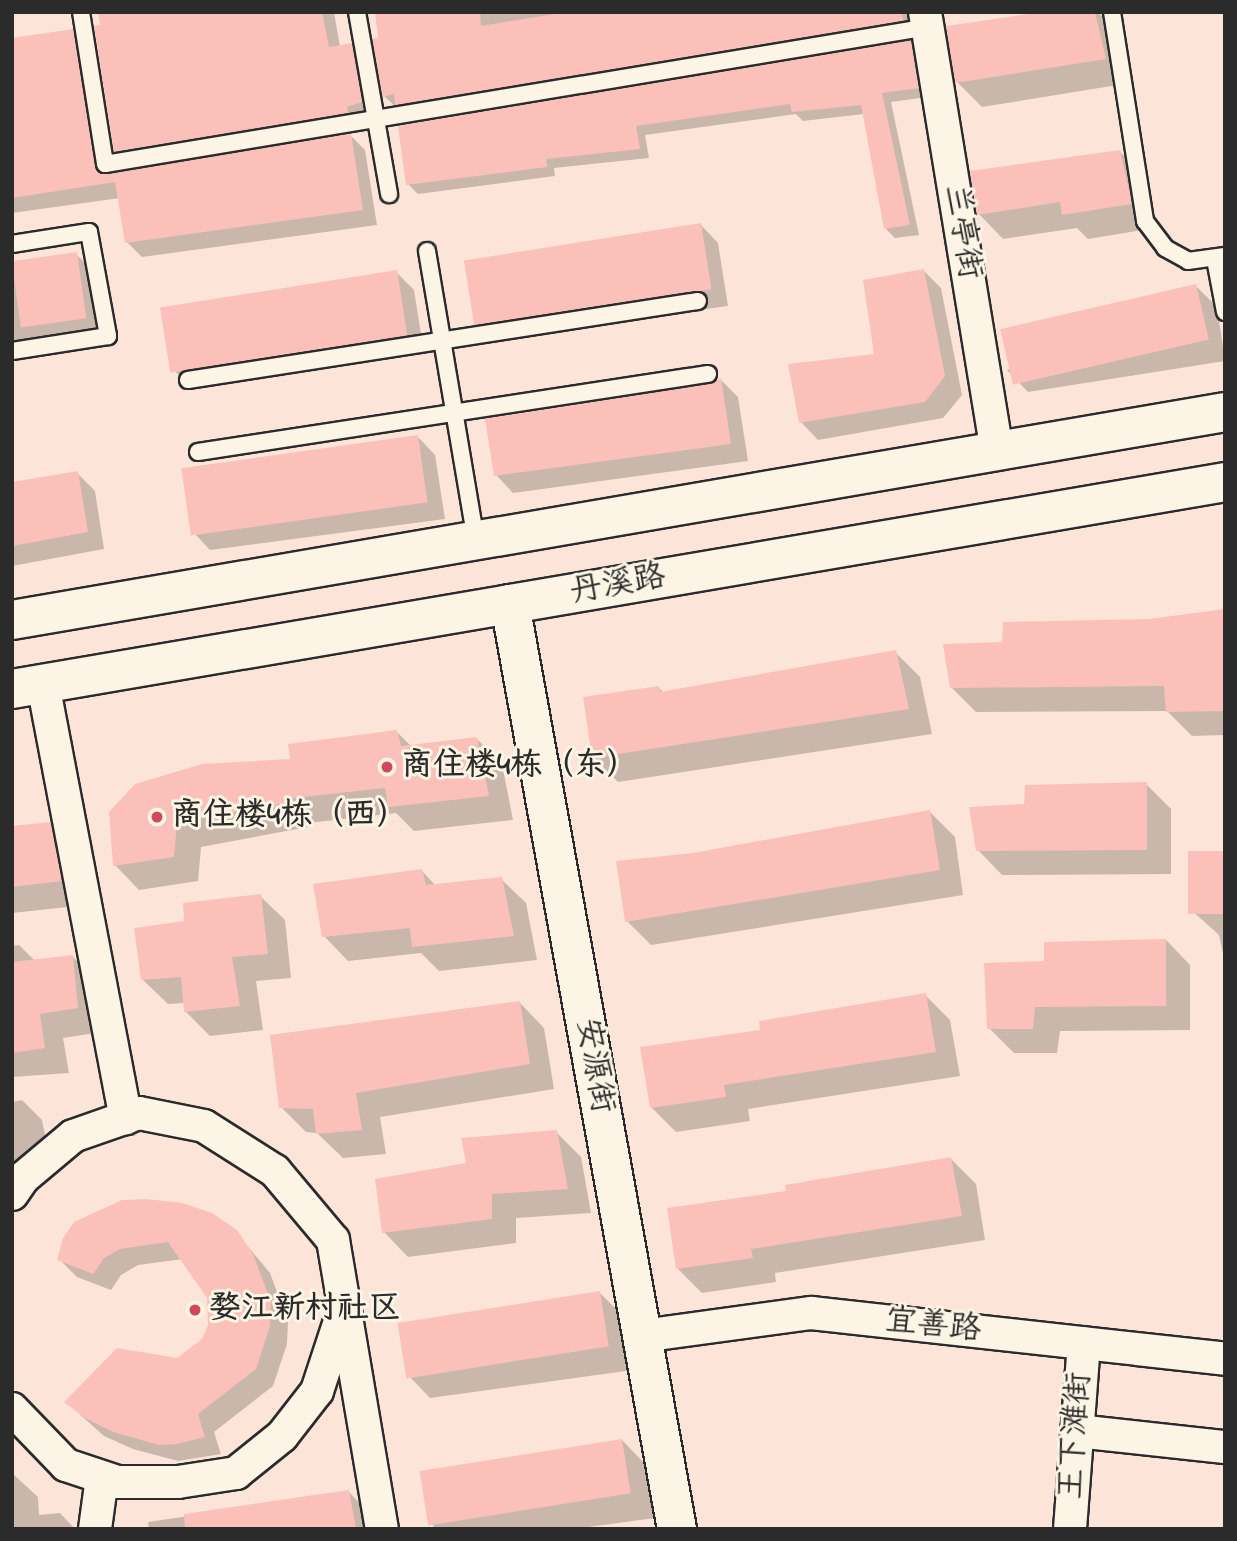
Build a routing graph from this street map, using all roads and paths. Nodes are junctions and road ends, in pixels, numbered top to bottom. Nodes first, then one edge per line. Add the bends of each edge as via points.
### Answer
1 (80, 12) edge
2 (357, 12) edge
3 (1112, 12) edge
4 (926, 20) edge
5 (376, 119) junction
6 (389, 194) dead end
7 (12, 244) edge
8 (427, 251) dead end
9 (1220, 258) edge
10 (698, 301) dead end
11 (1225, 312) edge
12 (442, 341) junction
13 (12, 351) edge
14 (708, 374) dead end
15 (188, 380) dead end
16 (1225, 412) edge
17 (454, 413) junction
18 (997, 451) junction
19 (198, 452) dead end
20 (1225, 482) edge
21 (476, 540) junction
22 (510, 604) junction
23 (12, 620) edge
24 (28, 687) edge
25 (126, 1118) junction
26 (12, 1194) edge
27 (344, 1306) junction
28 (642, 1336) junction
29 (1084, 1343) junction
30 (1225, 1359) edge
31 (12, 1409) edge
32 (1077, 1431) junction
33 (1225, 1447) edge
34 (102, 1477) junction
35 (95, 1529) edge
36 (382, 1529) edge
37 (677, 1529) edge
38 (1070, 1529) edge

1 - 5 lane via 104,164
2 - 5 lane
3 - 9 lane via 1144,221 1165,248 1188,261
4 - 5 lane
4 - 18 street, 兰亭街
5 - 6 lane
7 - 13 lane via 89,232 108,336
8 - 12 lane
9 - 11 lane
10 - 12 lane
12 - 15 lane
12 - 17 lane
14 - 17 lane
16 - 18 main road
17 - 19 lane
17 - 21 lane
18 - 21 main road
20 - 22 main road, 丹溪路
21 - 23 main road
22 - 24 main road, 丹溪路
22 - 28 main road, 安源街
24 - 25 street
25 - 26 street via 73,1136 23,1178
25 - 27 street via 139,1113 204,1126 275,1171 333,1240
27 - 34 street via 317,1391 282,1436 236,1473 178,1482 117,1482
27 - 36 street
28 - 29 street, 宜善路 via 811,1313
28 - 37 main road, 安源街
29 - 30 street, 宜善路
29 - 32 street, 王下滩街
31 - 34 street via 66,1465
32 - 33 street
32 - 38 street, 王下滩街
34 - 35 street

